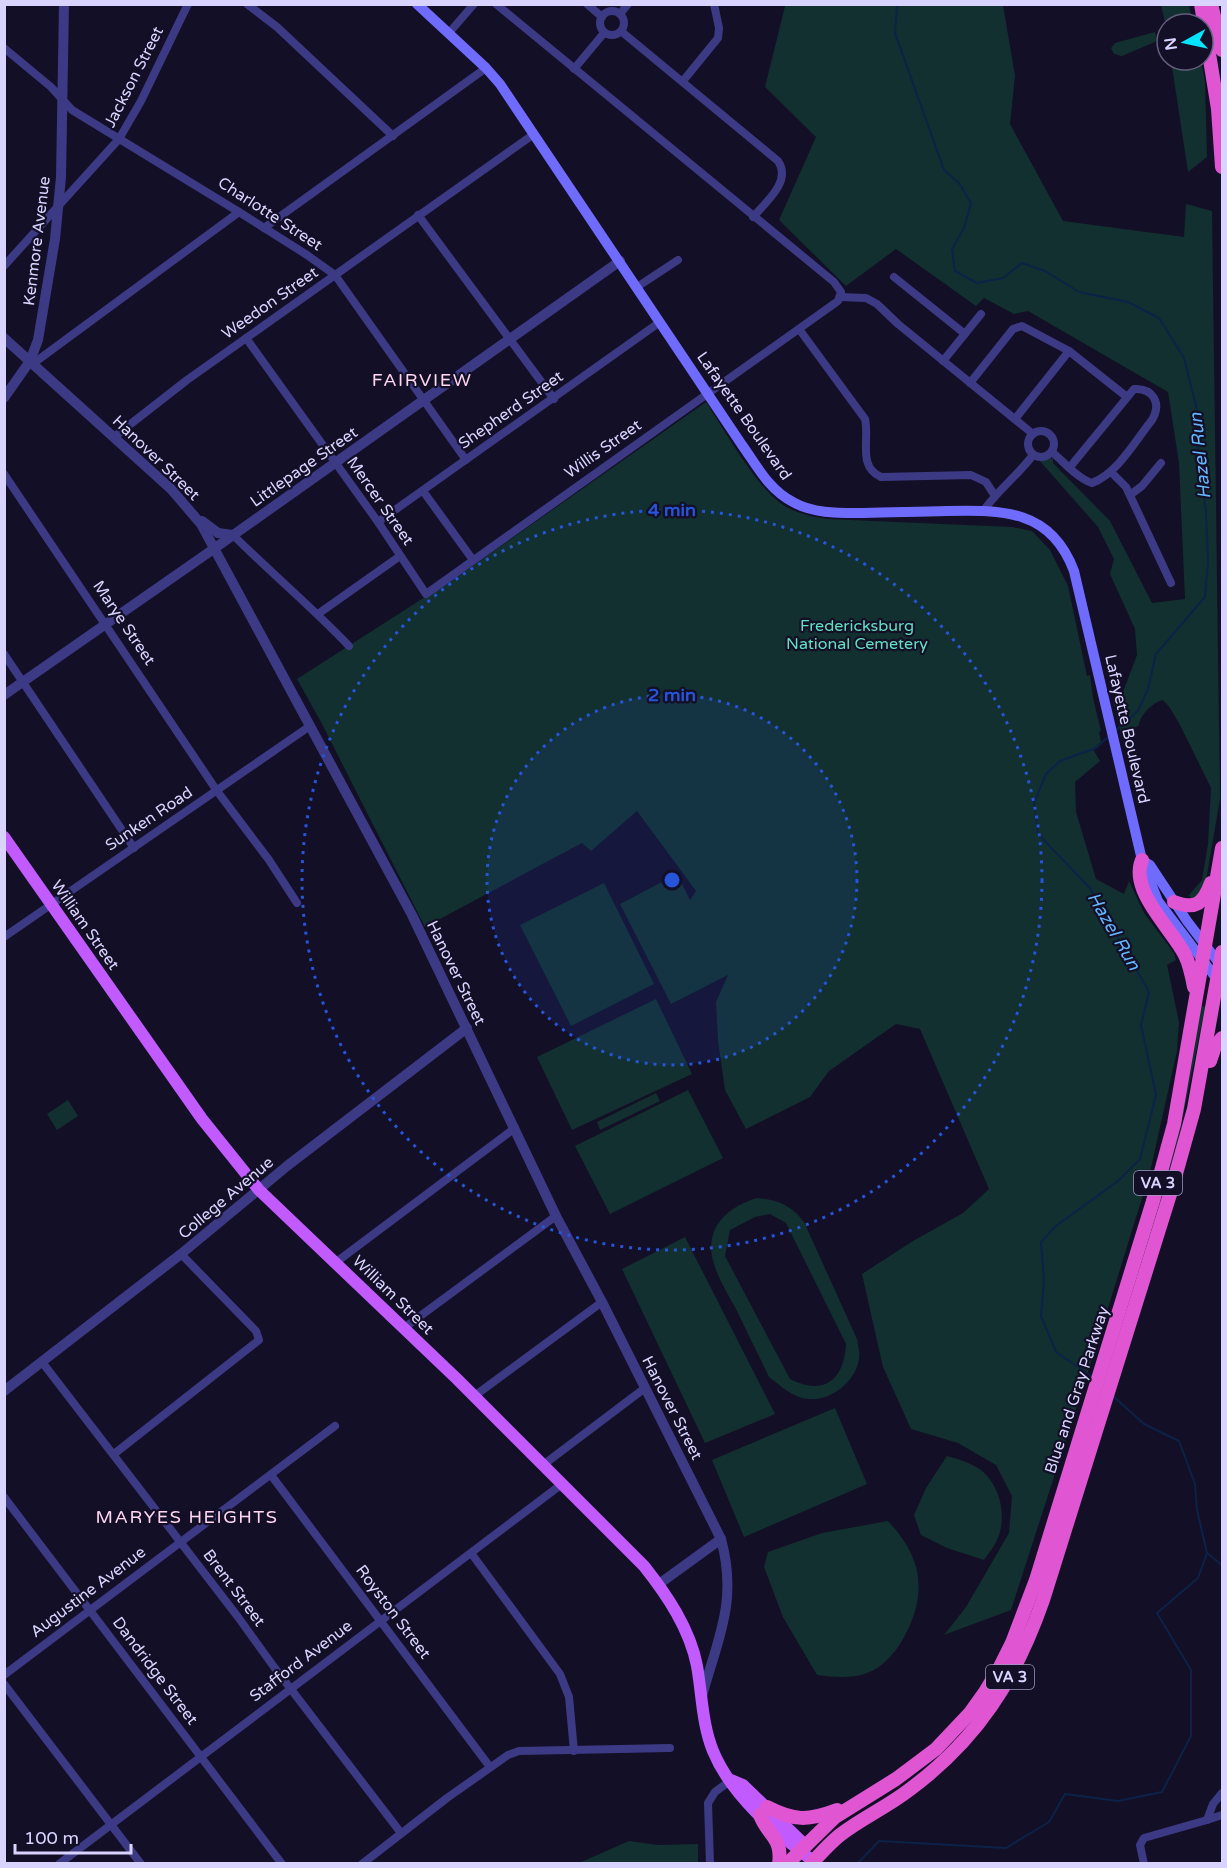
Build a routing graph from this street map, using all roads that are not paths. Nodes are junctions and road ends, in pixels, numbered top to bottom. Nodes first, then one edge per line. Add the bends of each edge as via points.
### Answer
1 (63, 4) edge
2 (188, 4) edge
3 (248, 4) edge
4 (417, 4) edge
5 (496, 4) edge
6 (587, 4) edge
7 (628, 4) edge
8 (714, 4) edge
9 (1201, 4) edge
10 (1211, 4) edge
11 (472, 7) edge
12 (620, 14) junction
13 (602, 17) junction
14 (622, 32) junction
15 (604, 33) junction
16 (448, 34) junction
17 (4, 48) edge
18 (1222, 50) edge
19 (486, 68) junction
20 (574, 69) junction
21 (683, 81) junction
22 (62, 99) junction
23 (534, 134) junction
24 (393, 136) junction
25 (119, 139) junction
26 (1222, 167) edge
27 (59, 206) junction
28 (239, 212) junction
29 (418, 215) junction
30 (753, 217) junction
31 (264, 228) junction
32 (678, 260) dead end
33 (620, 261) junction
34 (4, 266) edge
35 (335, 275) junction
36 (894, 277) dead end
37 (638, 287) junction
38 (840, 297) junction
39 (981, 314) dead end
40 (660, 322) junction
41 (800, 329) junction
42 (964, 334) junction
43 (4, 338) edge
44 (246, 338) junction
45 (509, 339) junction
46 (1069, 351) junction
47 (30, 361) junction
48 (943, 361) junction
49 (970, 383) junction
50 (708, 393) junction
51 (1127, 397) junction
52 (4, 398) edge
53 (554, 399) junction
54 (423, 400) junction
55 (1015, 419) junction
56 (1033, 434) junction
57 (114, 437) junction
58 (1052, 452) junction
59 (1033, 455) junction
60 (466, 460) junction
61 (336, 463) junction
62 (1161, 463) dead end
63 (1070, 467) junction
64 (1111, 472) junction
65 (4, 474) edge
66 (423, 491) junction
67 (1130, 495) junction
68 (995, 496) junction
69 (984, 510) junction
70 (192, 513) junction
71 (378, 522) junction
72 (233, 535) junction
73 (215, 548) junction
74 (400, 556) junction
75 (473, 560) junction
76 (1171, 583) dead end
77 (426, 594) joint
78 (318, 614) junction
79 (106, 624) junction
80 (349, 646) dead end
81 (4, 654) edge
82 (23, 682) junction
83 (4, 695) edge
84 (310, 726) junction
85 (217, 791) junction
86 (4, 837) edge
87 (134, 848) junction
88 (1222, 854) edge
89 (1142, 860) junction
90 (1174, 902) junction
91 (297, 903) dead end
92 (51, 905) junction
93 (4, 937) edge
94 (1205, 944) junction
95 (1202, 958) junction
96 (1221, 970) edge
97 (1196, 1002) junction
98 (467, 1028) junction
99 (1222, 1038) edge
100 (1200, 1079) junction
101 (515, 1128) junction
102 (259, 1190) junction
103 (556, 1216) junction
104 (182, 1254) junction
105 (335, 1263) junction
106 (602, 1302) junction
107 (404, 1328) junction
108 (42, 1362) junction
109 (645, 1389) junction
110 (4, 1391) edge
111 (473, 1396) junction
112 (335, 1426) dead end
113 (114, 1454) junction
114 (543, 1465) junction
115 (271, 1475) junction
116 (562, 1484) junction
117 (4, 1497) edge
118 (721, 1539) junction
119 (180, 1541) junction
120 (471, 1553) junction
121 (659, 1584) junction
122 (90, 1609) junction
123 (381, 1620) junction
124 (4, 1675) edge
125 (4, 1684) edge
126 (291, 1689) junction
127 (702, 1696) junction
128 (670, 1748) dead end
129 (574, 1751) junction
130 (201, 1756) junction
131 (490, 1767) junction
132 (731, 1780) junction
133 (1222, 1793) edge
134 (850, 1806) junction
135 (763, 1811) junction
136 (1222, 1815) edge
137 (1207, 1820) junction
138 (111, 1824) junction
139 (401, 1833) junction
140 (801, 1847) junction
141 (59, 1863) edge
142 (141, 1863) edge
143 (282, 1863) edge
144 (362, 1863) edge
145 (710, 1863) edge
146 (779, 1863) edge
147 (787, 1863) edge
148 (814, 1863) edge
149 (1144, 1863) edge

1 - 22 street, Kenmore Avenue
2 - 25 street, Jackson Street
3 - 24 street
4 - 16 main road, Lafayette Boulevard
5 - 20 street
6 - 13 street
7 - 12 street
8 - 21 street via 718,38
9 - 26 highway via 1218,109
10 - 18 highway
11 - 16 street
12 - 13 street via 608,12
12 - 14 street via 625,24
13 - 15 street
14 - 15 street via 615,36
14 - 21 street
15 - 20 street
16 - 19 main road, Lafayette Boulevard
17 - 22 street, Charlotte Street
19 - 23 main road, Lafayette Boulevard
19 - 24 street
20 - 30 street
21 - 30 street via 781,166 781,183
22 - 25 street, Charlotte Street via 72,110
22 - 27 street, Kenmore Avenue
23 - 29 street, Weedon Street
23 - 33 main road, Lafayette Boulevard
24 - 31 street
25 - 27 street, Jackson Street
25 - 28 street, Charlotte Street
27 - 34 street, Jackson Street
27 - 47 street, Kenmore Avenue via 38,340
28 - 31 street, Charlotte Street
28 - 47 street via 38,360
29 - 35 street, Weedon Street
29 - 45 street
30 - 38 street via 834,282
31 - 35 street, Charlotte Street
32 - 37 street
33 - 37 main road, Lafayette Boulevard
33 - 45 street, Littlepage Street
35 - 44 street, Weedon Street
35 - 54 street, Charlotte Street
36 - 42 street
37 - 40 main road, Lafayette Boulevard
38 - 41 street, Willis Street
38 - 48 street via 866,298 877,304
39 - 42 street
40 - 50 main road, Lafayette Boulevard
40 - 53 street, Shepherd Street
41 - 50 street, Willis Street
41 - 68 street via 865,419 866,457 876,475 972,475 986,482
42 - 48 street
43 - 47 street, Hanover Street
44 - 57 street, Weedon Street
44 - 61 street, Mercer Street
45 - 53 street
45 - 54 street, Littlepage Street
46 - 49 street via 1022,326 1013,329
46 - 51 street
46 - 55 street
47 - 52 street, Kenmore Avenue
47 - 57 street, Hanover Street
48 - 49 street
49 - 55 street
50 - 69 main road, Lafayette Boulevard via 772,487 802,507 848,513
50 - 75 street, Willis Street
51 - 63 street
51 - 64 street via 1134,388 1142,388 1154,398 1157,412
53 - 60 street, Shepherd Street
54 - 60 street, Charlotte Street
54 - 61 street, Littlepage Street
55 - 56 street
56 - 58 street via 1050,434 1054,441
56 - 59 street via 1028,442
57 - 70 street, Hanover Street
58 - 59 street via 1044,457
58 - 63 street
59 - 68 street
60 - 66 street, Shepherd Street
61 - 71 street, Mercer Street
61 - 72 street, Littlepage Street
62 - 67 street
63 - 64 street via 1092,483
64 - 67 street
65 - 79 street, Marye Street
66 - 71 street, Shepherd Street
66 - 75 street
67 - 76 street
68 - 69 street
69 - 89 main road, Lafayette Boulevard via 1012,513 1035,522 1063,548 1074,571
70 - 72 street via 218,533
70 - 73 street, Hanover Street
71 - 74 street, Mercer Street
72 - 73 street, Littlepage Street
72 - 78 street
73 - 79 street, Littlepage Street
73 - 84 street, Hanover Street
74 - 77 street, Mercer Street
74 - 78 street
75 - 77 street, Willis Street
78 - 80 street
79 - 82 street, Littlepage Street
79 - 85 street, Marye Street
81 - 82 street
82 - 83 street, Littlepage Street
82 - 87 street
84 - 85 street, Sunken Road
84 - 98 street, Hanover Street
85 - 87 street, Sunken Road
85 - 91 street, Marye Street
86 - 92 main road, William Street
87 - 92 street, Sunken Road
88 - 90 highway via 1201,902 1190,906
88 - 94 highway, Blue and Gray Parkway / VA 3
89 - 90 main road, Lafayette Boulevard
89 - 95 main road, Lafayette Boulevard via 1158,901
89 - 97 highway via 1139,866 1145,895 1186,956
90 - 94 main road, Lafayette Boulevard
92 - 93 street, Sunken Road
92 - 102 main road, William Street via 202,1119
94 - 95 highway, Blue and Gray Parkway / VA 3
94 - 96 main road, Lafayette Boulevard
95 - 96 main road, Lafayette Boulevard
95 - 97 highway, Blue and Gray Parkway / VA 3
96 - 100 highway, Blue and Gray Parkway / VA 3
97 - 134 highway, Blue and Gray Parkway / VA 3 via 1174,1124 1153,1201 1022,1618 1000,1667 970,1713 936,1749
98 - 101 street, Hanover Street
98 - 102 street, College Avenue
99 - 100 highway
100 - 148 highway, Blue and Gray Parkway / VA 3 via 1172,1188 1100,1421 1032,1631 1006,1685 972,1732 930,1774 838,1836
101 - 103 street, Hanover Street
101 - 105 street
102 - 104 street, College Avenue
102 - 105 main road, William Street
103 - 106 street, Hanover Street
103 - 107 street
104 - 108 street, College Avenue
104 - 113 street via 256,1331 258,1340
105 - 107 main road, William Street
106 - 109 street, Hanover Street
106 - 111 street
107 - 111 main road, William Street
108 - 110 street, College Avenue
108 - 113 street, Brent Street
109 - 114 street
109 - 118 street, Hanover Street
111 - 114 main road, William Street
112 - 115 street, Augustine Avenue
113 - 119 street, Brent Street
114 - 116 main road, William Street
115 - 119 street, Augustine Avenue
115 - 123 street, Royston Street
116 - 120 street, Stafford Avenue
116 - 121 main road, William Street
117 - 122 street, Dandridge Street
118 - 121 street
118 - 127 street, Hanover Street via 728,1570 728,1601
119 - 122 street, Augustine Avenue
119 - 126 street, Brent Street
120 - 123 street, Stafford Avenue
120 - 129 street via 563,1679 569,1696
121 - 127 main road, William Street via 688,1639 697,1663
122 - 124 street, Augustine Avenue
122 - 130 street, Dandridge Street
123 - 126 street, Stafford Avenue
123 - 131 street, Royston Street
125 - 138 street
126 - 130 street, Stafford Avenue
126 - 139 street, Brent Street
127 - 132 main road, William Street via 712,1750
128 - 129 street
129 - 131 street via 519,1751
130 - 138 street, Stafford Avenue
130 - 143 street, Dandridge Street
131 - 139 street
132 - 135 main road, William Street via 743,1785
132 - 145 street via 708,1803
133 - 137 street
134 - 135 highway via 805,1819
134 - 140 highway, Blue and Gray Parkway / VA 3
135 - 140 main road, William Street
135 - 146 highway via 779,1847
136 - 137 street
137 - 149 street via 1144,1838 1140,1845
138 - 141 street, Stafford Avenue
138 - 142 street
139 - 144 street
140 - 147 highway, VA 3
140 - 148 main road, William Street

